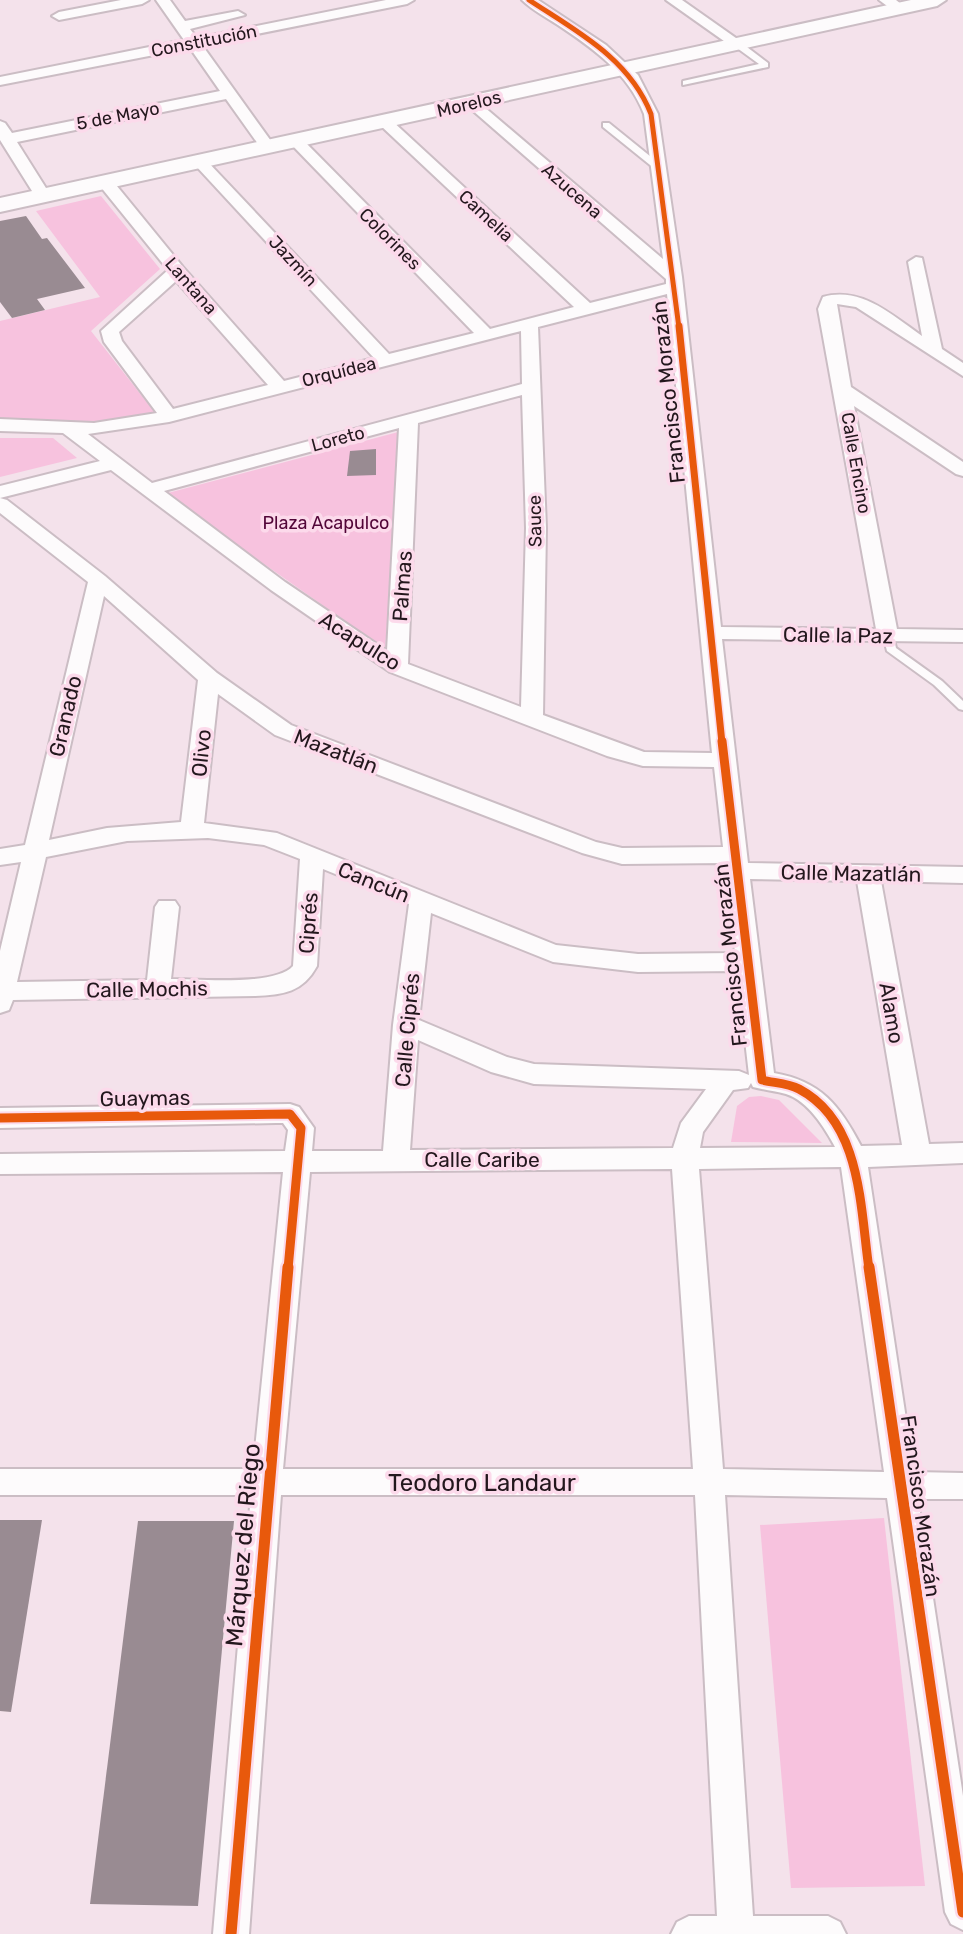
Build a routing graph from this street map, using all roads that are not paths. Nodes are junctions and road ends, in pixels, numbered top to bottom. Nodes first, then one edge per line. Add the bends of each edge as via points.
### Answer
1 (142, 0) edge
2 (407, 0) edge
3 (529, 0) edge
4 (673, 0) edge
5 (937, 0) edge
6 (169, 1) edge
7 (893, 4) edge
8 (238, 15) dead end
9 (59, 16) dead end
10 (182, 26) junction
11 (195, 42) junction
12 (736, 43) junction
13 (626, 68) junction
14 (0, 81) edge
15 (686, 83) dead end
16 (229, 94) junction
17 (471, 103) junction
18 (385, 122) junction
19 (606, 125) dead end
20 (4, 133) edge
21 (296, 141) junction
22 (268, 148) junction
23 (201, 163) junction
24 (657, 167) junction
25 (106, 183) junction
26 (43, 196) junction
27 (0, 205) edge
28 (916, 262) dead end
29 (177, 271) junction
30 (674, 282) junction
31 (587, 310) junction
32 (529, 324) junction
33 (486, 335) junction
34 (934, 351) junction
35 (385, 360) junction
36 (963, 371) edge
37 (279, 387) junction
38 (530, 387) junction
39 (843, 390) junction
40 (169, 416) junction
41 (409, 421) junction
42 (0, 425) edge
43 (67, 427) junction
44 (114, 463) junction
45 (963, 470) edge
46 (146, 490) junction
47 (0, 492) edge
48 (0, 504) edge
49 (98, 580) junction
50 (712, 633) junction
51 (888, 635) junction
52 (963, 636) edge
53 (397, 667) junction
54 (209, 678) junction
55 (963, 708) edge
56 (532, 718) junction
57 (724, 760) junction
58 (192, 829) junction
59 (35, 852) junction
60 (0, 857) edge
61 (312, 857) junction
62 (738, 863) junction
63 (868, 874) junction
64 (963, 875) edge
65 (421, 900) junction
66 (167, 907) dead end
67 (746, 962) junction
68 (4, 963) edge
69 (290, 983) joint
70 (158, 989) junction
71 (1, 998) edge
72 (406, 1025) junction
73 (762, 1080) junction
74 (726, 1081) junction
75 (290, 1114) joint
76 (0, 1118) edge
77 (917, 1153) junction
78 (963, 1153) edge
79 (853, 1157) junction
80 (685, 1158) junction
81 (297, 1160) junction
82 (396, 1160) junction
83 (0, 1164) edge
84 (0, 1482) edge
85 (709, 1482) junction
86 (267, 1483) junction
87 (900, 1486) junction
88 (963, 1486) edge
89 (963, 1912) edge
90 (735, 1933) edge
91 (231, 1934) edge
92 (689, 1934) edge
93 (828, 1934) edge

1 - 9 street
2 - 11 street, Constitución
3 - 13 street, Francisco Morazán
4 - 12 street
5 - 7 street, Morelos
6 - 10 street
7 - 12 street, Morelos
8 - 10 street
10 - 11 street
11 - 14 street, Constitución
11 - 16 street
12 - 13 street, Morelos
12 - 15 lane via 765,65
13 - 17 street, Morelos
13 - 24 street, Francisco Morazán via 648,101
16 - 20 street, 5 de Mayo
16 - 22 street
17 - 18 street, Morelos
17 - 30 street, Azucena
18 - 21 street, Morelos
18 - 31 street, Camelia
19 - 24 lane
20 - 26 street, 5 de Mayo
21 - 22 street, Morelos
21 - 33 street, Colorines
22 - 23 street, Morelos
23 - 25 street, Morelos
23 - 35 street, Jazmín
24 - 30 street, Francisco Morazán
25 - 26 street, Morelos
25 - 29 street, Lantana
26 - 27 street, Morelos
28 - 34 street
29 - 37 street, Lantana
29 - 40 street via 110,331 113,342
30 - 31 street, Orquídea
30 - 50 street, Francisco Morazán
31 - 32 street, Orquídea
32 - 33 street, Orquídea
32 - 38 street, Sauce
33 - 35 street, Orquídea
34 - 36 street
34 - 39 street, Calle Encino via 862,303 839,298 830,301 827,309
35 - 37 street, Orquídea
37 - 40 street, Orquídea
38 - 41 street, Loreto
38 - 56 street, Sauce via 536,528
39 - 45 street
39 - 51 street, Calle Encino
40 - 43 street, Orquídea via 94,429
41 - 46 street, Loreto
41 - 53 street, Palmas
42 - 43 street, Orquídea
43 - 44 street, Acapulco
44 - 46 street, Acapulco
44 - 47 street
46 - 53 street, Acapulco
48 - 49 street, Mazatlán
49 - 54 street, Mazatlán
49 - 59 street, Granado
50 - 51 street, Calle la Paz
50 - 57 street, Francisco Morazán
51 - 52 street, Calle la Paz
51 - 55 lane via 891,649
53 - 56 street, Acapulco
54 - 58 street, Olivo
54 - 62 street, Mazatlán via 283,730 590,848 622,856
56 - 57 street, Acapulco via 643,759
57 - 62 street, Francisco Morazán
58 - 59 street, Cancún via 108,836
58 - 61 street, Cancún via 269,838
59 - 60 street, Cancún
59 - 68 street, Granado
61 - 65 street, Cancún
61 - 69 street, Ciprés via 305,966 300,977
62 - 63 street, Calle Mazatlán
62 - 67 street, Francisco Morazán
63 - 64 street, Calle Mazatlán
63 - 77 street, Alamo
65 - 67 street, Cancún via 553,953 638,963
65 - 72 street, Calle Ciprés
66 - 70 street
67 - 73 street, Francisco Morazán
68 - 71 street, Granado
69 - 70 street, Calle Mochis
70 - 71 street, Calle Mochis
72 - 74 street via 500,1065 534,1074
72 - 82 street, Calle Ciprés
73 - 74 street
73 - 79 street, Francisco Morazán via 799,1089 824,1110 845,1137
74 - 80 street via 690,1129
75 - 76 street, Guaymas
75 - 81 street, Márquez del Riego via 301,1128
77 - 78 street, Calle Caribe
77 - 79 street, Calle Caribe
79 - 80 street, Calle Caribe
79 - 87 street, Francisco Morazán
80 - 82 street, Calle Caribe
80 - 85 street
81 - 82 street, Calle Caribe
81 - 83 street, Calle Caribe
81 - 86 street, Márquez del Riego
84 - 86 street, Teodoro Landaur
85 - 86 street, Teodoro Landaur
85 - 87 street, Teodoro Landaur
85 - 90 street
86 - 91 street, Márquez del Riego
87 - 88 street, Teodoro Landaur
87 - 89 street, Francisco Morazán
90 - 92 street
90 - 93 street

